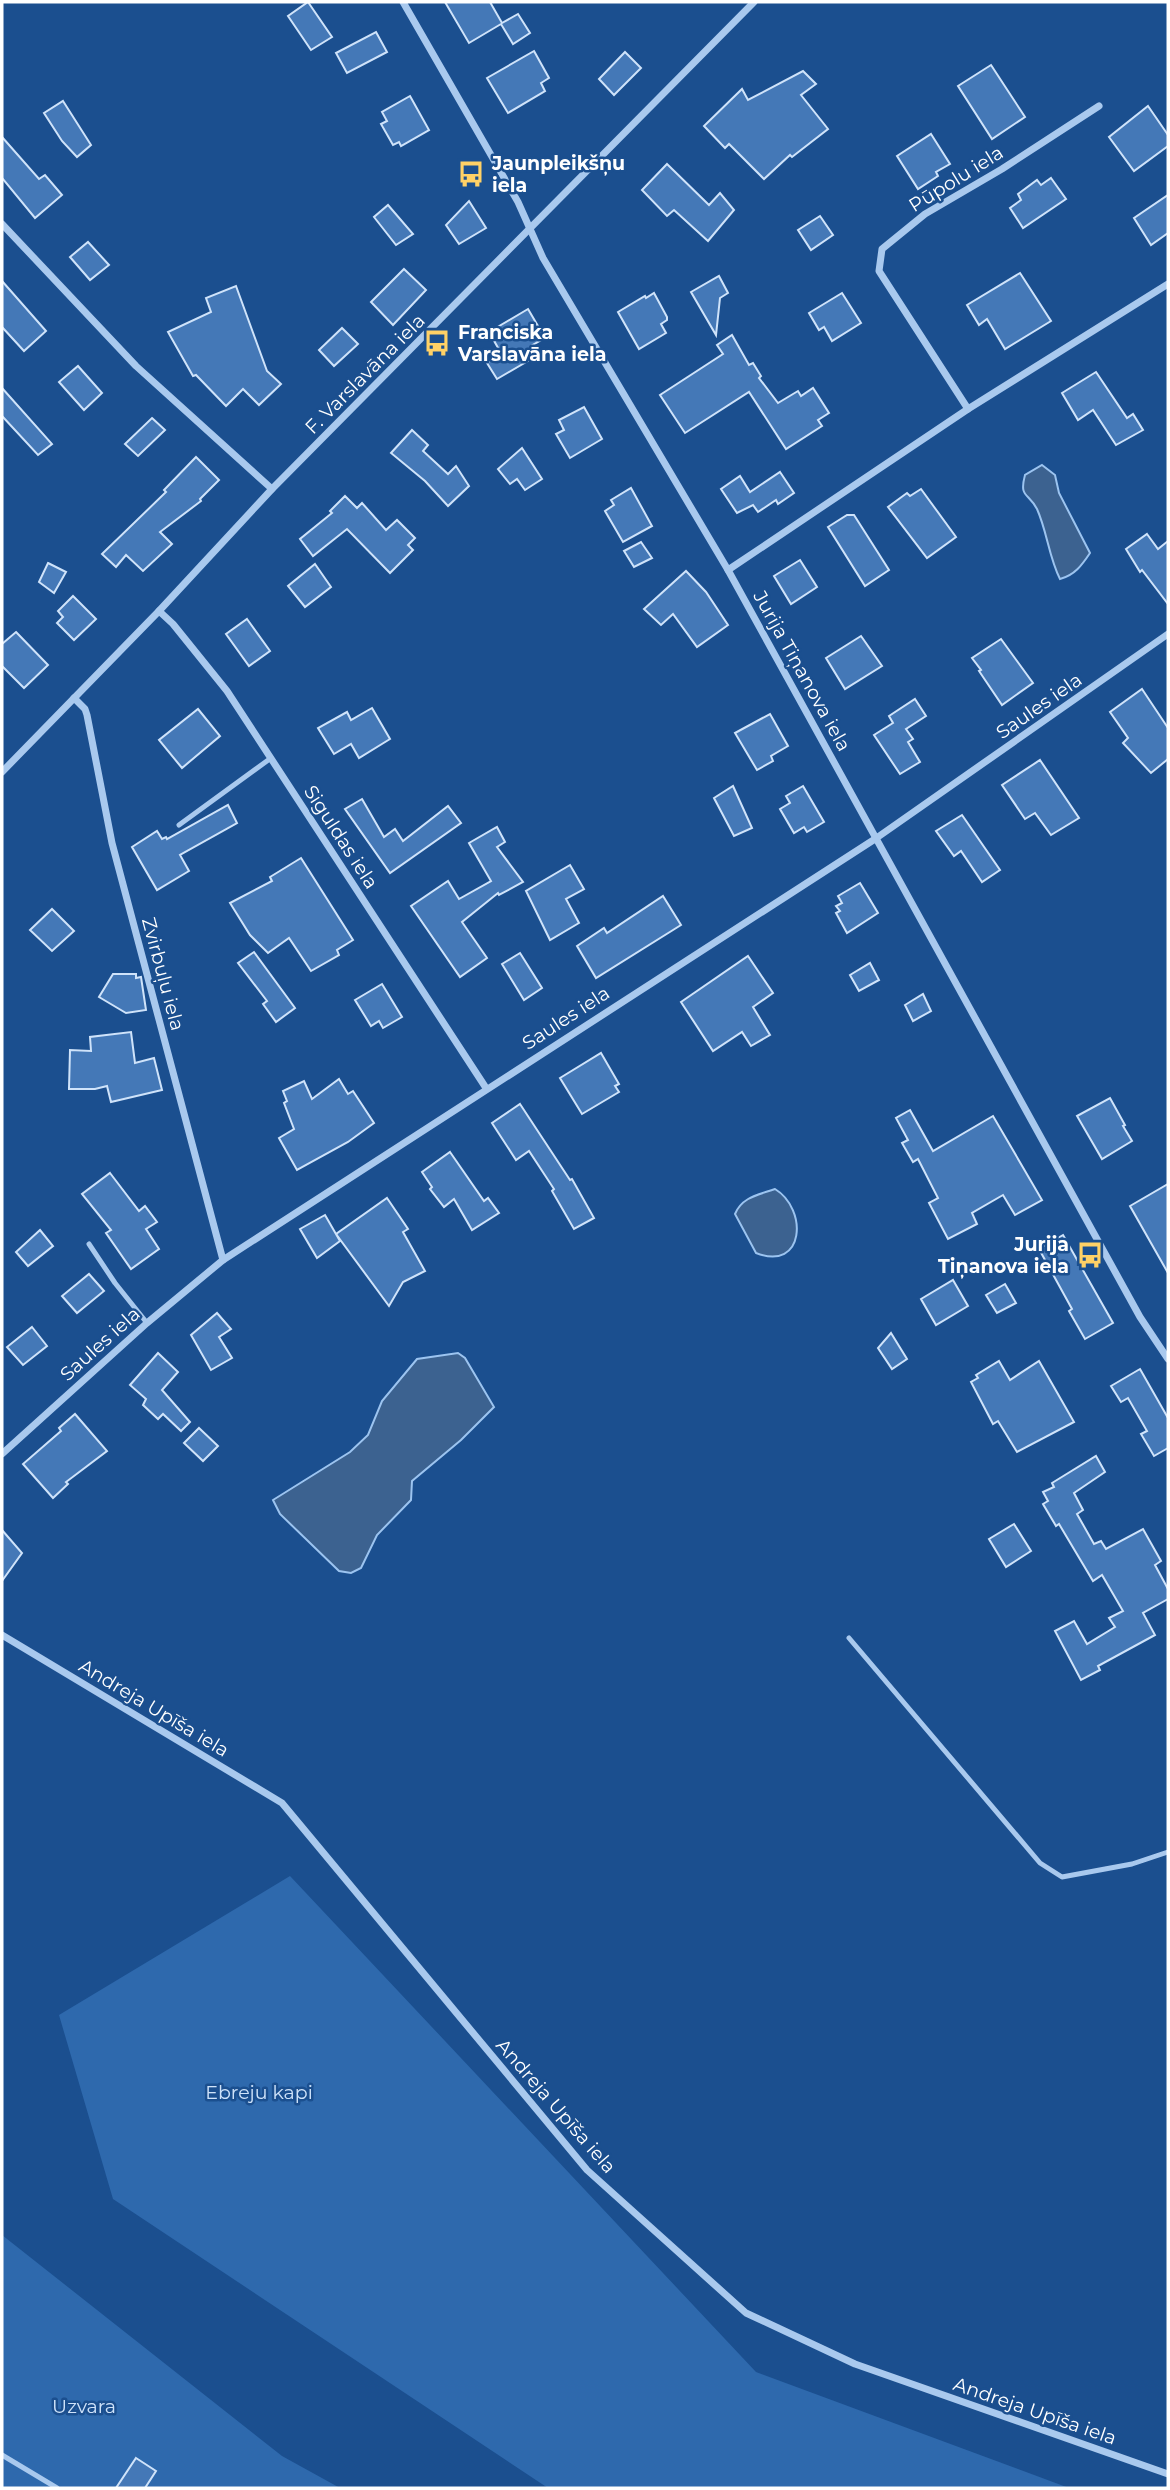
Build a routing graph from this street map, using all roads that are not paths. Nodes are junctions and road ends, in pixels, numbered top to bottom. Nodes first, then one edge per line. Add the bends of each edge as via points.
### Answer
1 (403, 2) edge
2 (754, 2) edge
3 (1099, 106) dead end
4 (2, 224) edge
5 (531, 229) junction
6 (1168, 284) edge
7 (968, 409) junction
8 (272, 489) junction
9 (728, 570) junction
10 (159, 611) junction
11 (1168, 634) edge
12 (74, 698) junction
13 (271, 758) junction
14 (2, 772) edge
15 (179, 825) dead end
16 (875, 839) junction
17 (486, 1088) junction
18 (89, 1244) dead end
19 (223, 1260) junction
20 (147, 1323) junction
21 (1168, 1359) edge
22 (2, 1454) edge
23 (2, 1635) edge
24 (849, 1638) dead end
25 (1168, 1852) edge
26 (2, 2455) edge
27 (1168, 2474) edge
28 (57, 2488) edge

1 - 5 street, Jurija Tiņanova iela
2 - 5 street, F. Varslavāna iela
3 - 7 street, Pūpolu iela via 925,214 882,249 878,271
4 - 8 street via 136,366
5 - 8 street, F. Varslavāna iela
5 - 9 street, Jurija Tiņanova iela via 543,258
6 - 7 street
7 - 9 street
8 - 10 street, F. Varslavāna iela
9 - 16 street, Jurija Tiņanova iela
10 - 12 street, F. Varslavāna iela
10 - 13 street, Siguldas iela via 227,691
11 - 16 street, Saules iela
12 - 14 street, F. Varslavāna iela
12 - 19 street, Zvirbuļu iela via 87,715 112,843
13 - 15 lane
13 - 17 street, Siguldas iela
16 - 17 street, Saules iela
16 - 21 street, Jurija Tiņanova iela
17 - 19 street, Saules iela
18 - 20 lane
19 - 20 street, Saules iela
20 - 22 street, Saules iela
23 - 27 street, Andreja Upīša iela via 282,1803 587,2170 746,2314 855,2364
24 - 25 lane via 1040,1863 1062,1877
26 - 28 lane

